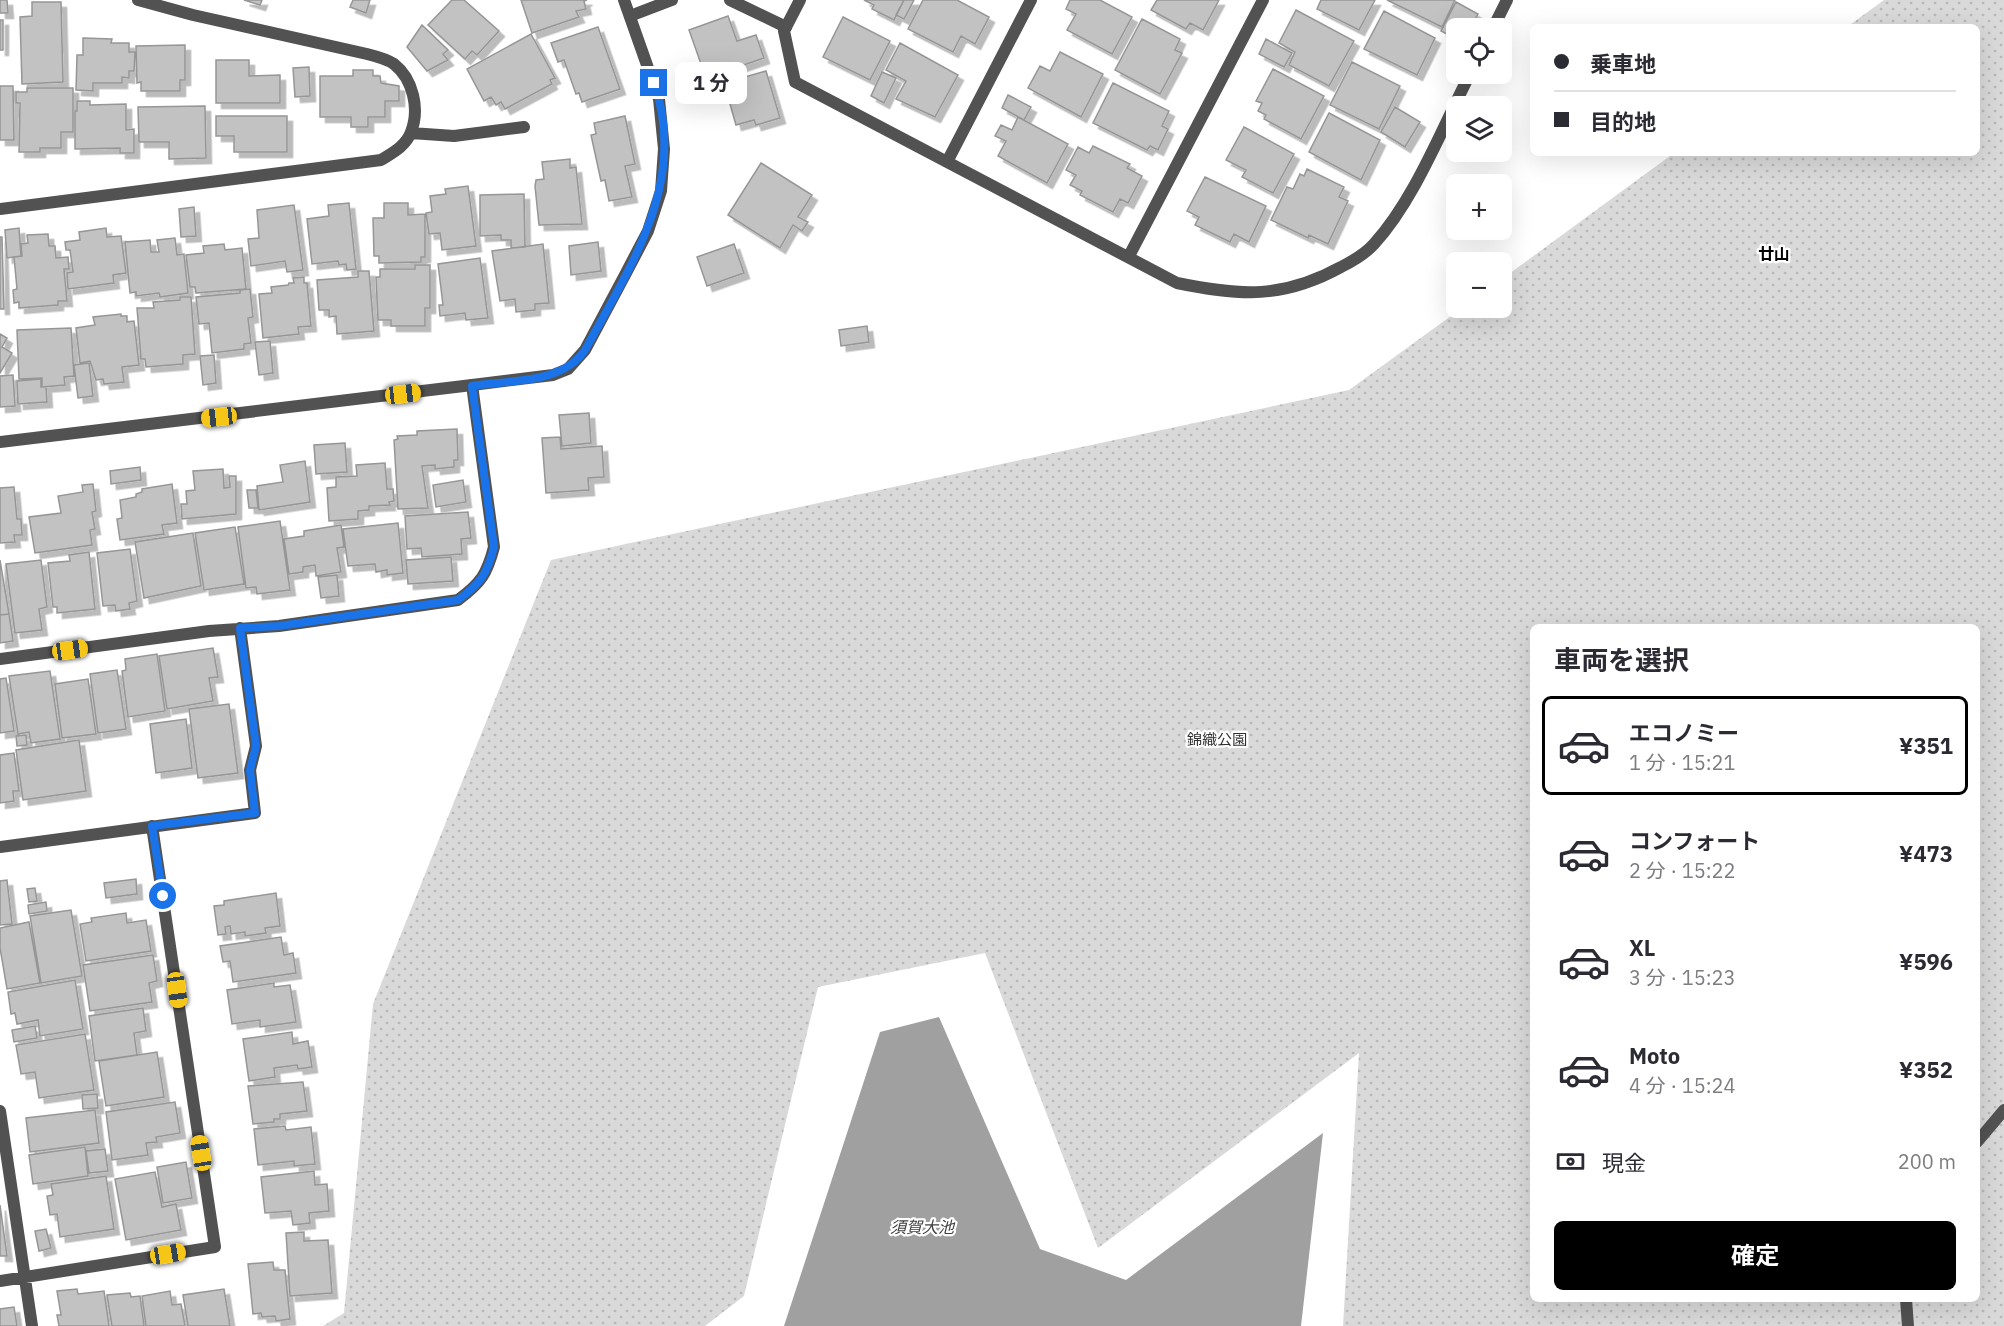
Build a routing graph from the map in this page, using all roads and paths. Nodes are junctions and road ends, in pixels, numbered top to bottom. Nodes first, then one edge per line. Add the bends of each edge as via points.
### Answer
1 (138, 0) edge
2 (624, 0) edge
3 (672, 0) edge
4 (730, 0) edge
5 (800, 0) edge
6 (1031, 0) edge
7 (1263, 0) edge
8 (1507, 0) edge
9 (630, 16) junction
10 (1498, 18) edge
11 (786, 27) junction
12 (1465, 84) edge
13 (524, 128) dead end
14 (411, 133) junction
15 (947, 162) junction
16 (0, 209) edge
17 (1129, 256) junction
18 (472, 386) junction
19 (0, 442) edge
20 (240, 628) junction
21 (0, 659) edge
22 (152, 826) junction
23 (0, 847) edge
24 (2004, 1110) edge
25 (0, 1111) edge
26 (1980, 1138) edge
27 (25, 1277) junction
28 (0, 1281) edge
29 (1906, 1302) edge
30 (32, 1326) edge
31 (1908, 1326) edge

1 - 14 street via 393,63 408,80 416,104
2 - 9 street
3 - 9 street
4 - 11 street
5 - 11 street
6 - 15 street
7 - 17 street
8 - 10 street
9 - 18 street via 659,99 664,149 661,191 648,231 576,363 553,375
11 - 15 street via 795,82
12 - 17 street via 1398,212 1373,246 1312,283 1247,293 1207,289 1177,283
13 - 14 street via 454,136
14 - 16 street via 399,149 381,160
15 - 17 street
18 - 19 street
18 - 20 street via 494,547 488,571 475,587 458,600 437,604
20 - 21 street
20 - 22 street via 256,746 250,770 255,813
22 - 23 street
22 - 27 street via 215,1247
24 - 26 street
25 - 27 street
27 - 28 street
27 - 30 street
29 - 31 street

